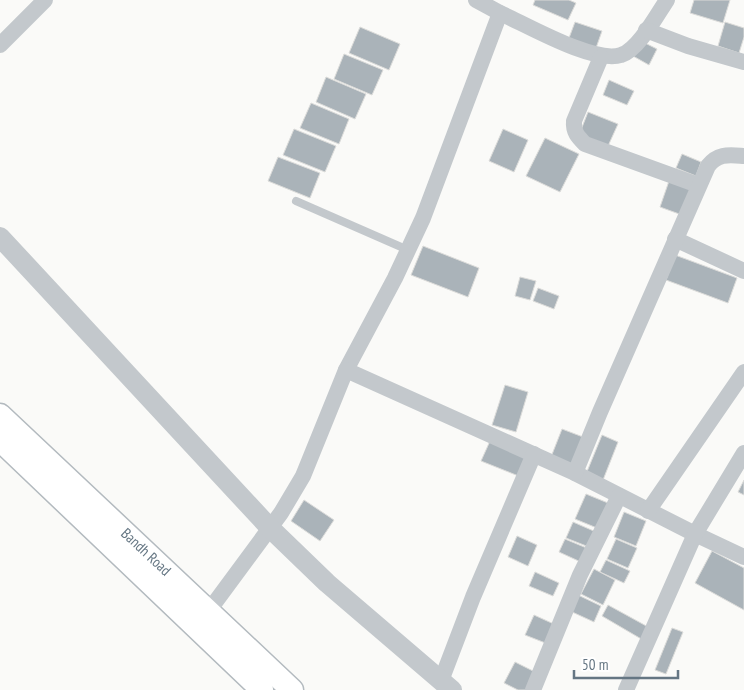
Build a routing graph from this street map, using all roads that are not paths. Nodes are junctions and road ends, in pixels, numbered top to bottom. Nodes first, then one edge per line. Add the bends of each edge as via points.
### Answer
1 (45, 0) edge
2 (476, 0) edge
3 (667, 0) edge
4 (500, 13) junction
5 (646, 30) junction
6 (0, 45) edge
7 (601, 57) junction
8 (744, 62) edge
9 (744, 156) edge
10 (698, 185) junction
11 (296, 201) dead end
12 (0, 237) edge
13 (675, 239) junction
14 (408, 250) junction
15 (744, 271) edge
16 (346, 370) junction
17 (744, 372) edge
18 (0, 415) edge
19 (0, 440) edge
20 (534, 454) junction
21 (744, 454) edge
22 (575, 473) junction
23 (619, 496) junction
24 (648, 511) junction
25 (270, 528) junction
26 (694, 534) junction
27 (744, 557) edge
28 (202, 619) junction
29 (446, 685) edge
30 (262, 690) edge
31 (292, 690) edge
32 (533, 690) edge
33 (626, 690) edge

1 - 6 street
2 - 4 street
3 - 5 street
4 - 7 street
4 - 14 street
5 - 7 street via 622,55
5 - 8 street
7 - 10 street via 574,120 578,137 586,144
9 - 10 street via 728,154 712,160
10 - 13 street
11 - 14 lane
12 - 25 street
13 - 15 street
13 - 22 street
14 - 16 street
16 - 20 street
16 - 25 street via 303,476
17 - 24 street
18 - 28 main road, Bandh Road
19 - 28 main road, Bandh Road
20 - 22 street
20 - 29 street via 473,597
21 - 26 street
22 - 23 street
23 - 24 street
23 - 32 street via 580,575
24 - 26 street
25 - 28 street
25 - 29 street
26 - 27 street
26 - 33 street
28 - 30 main road, Bandh Road
28 - 31 main road, Bandh Road

